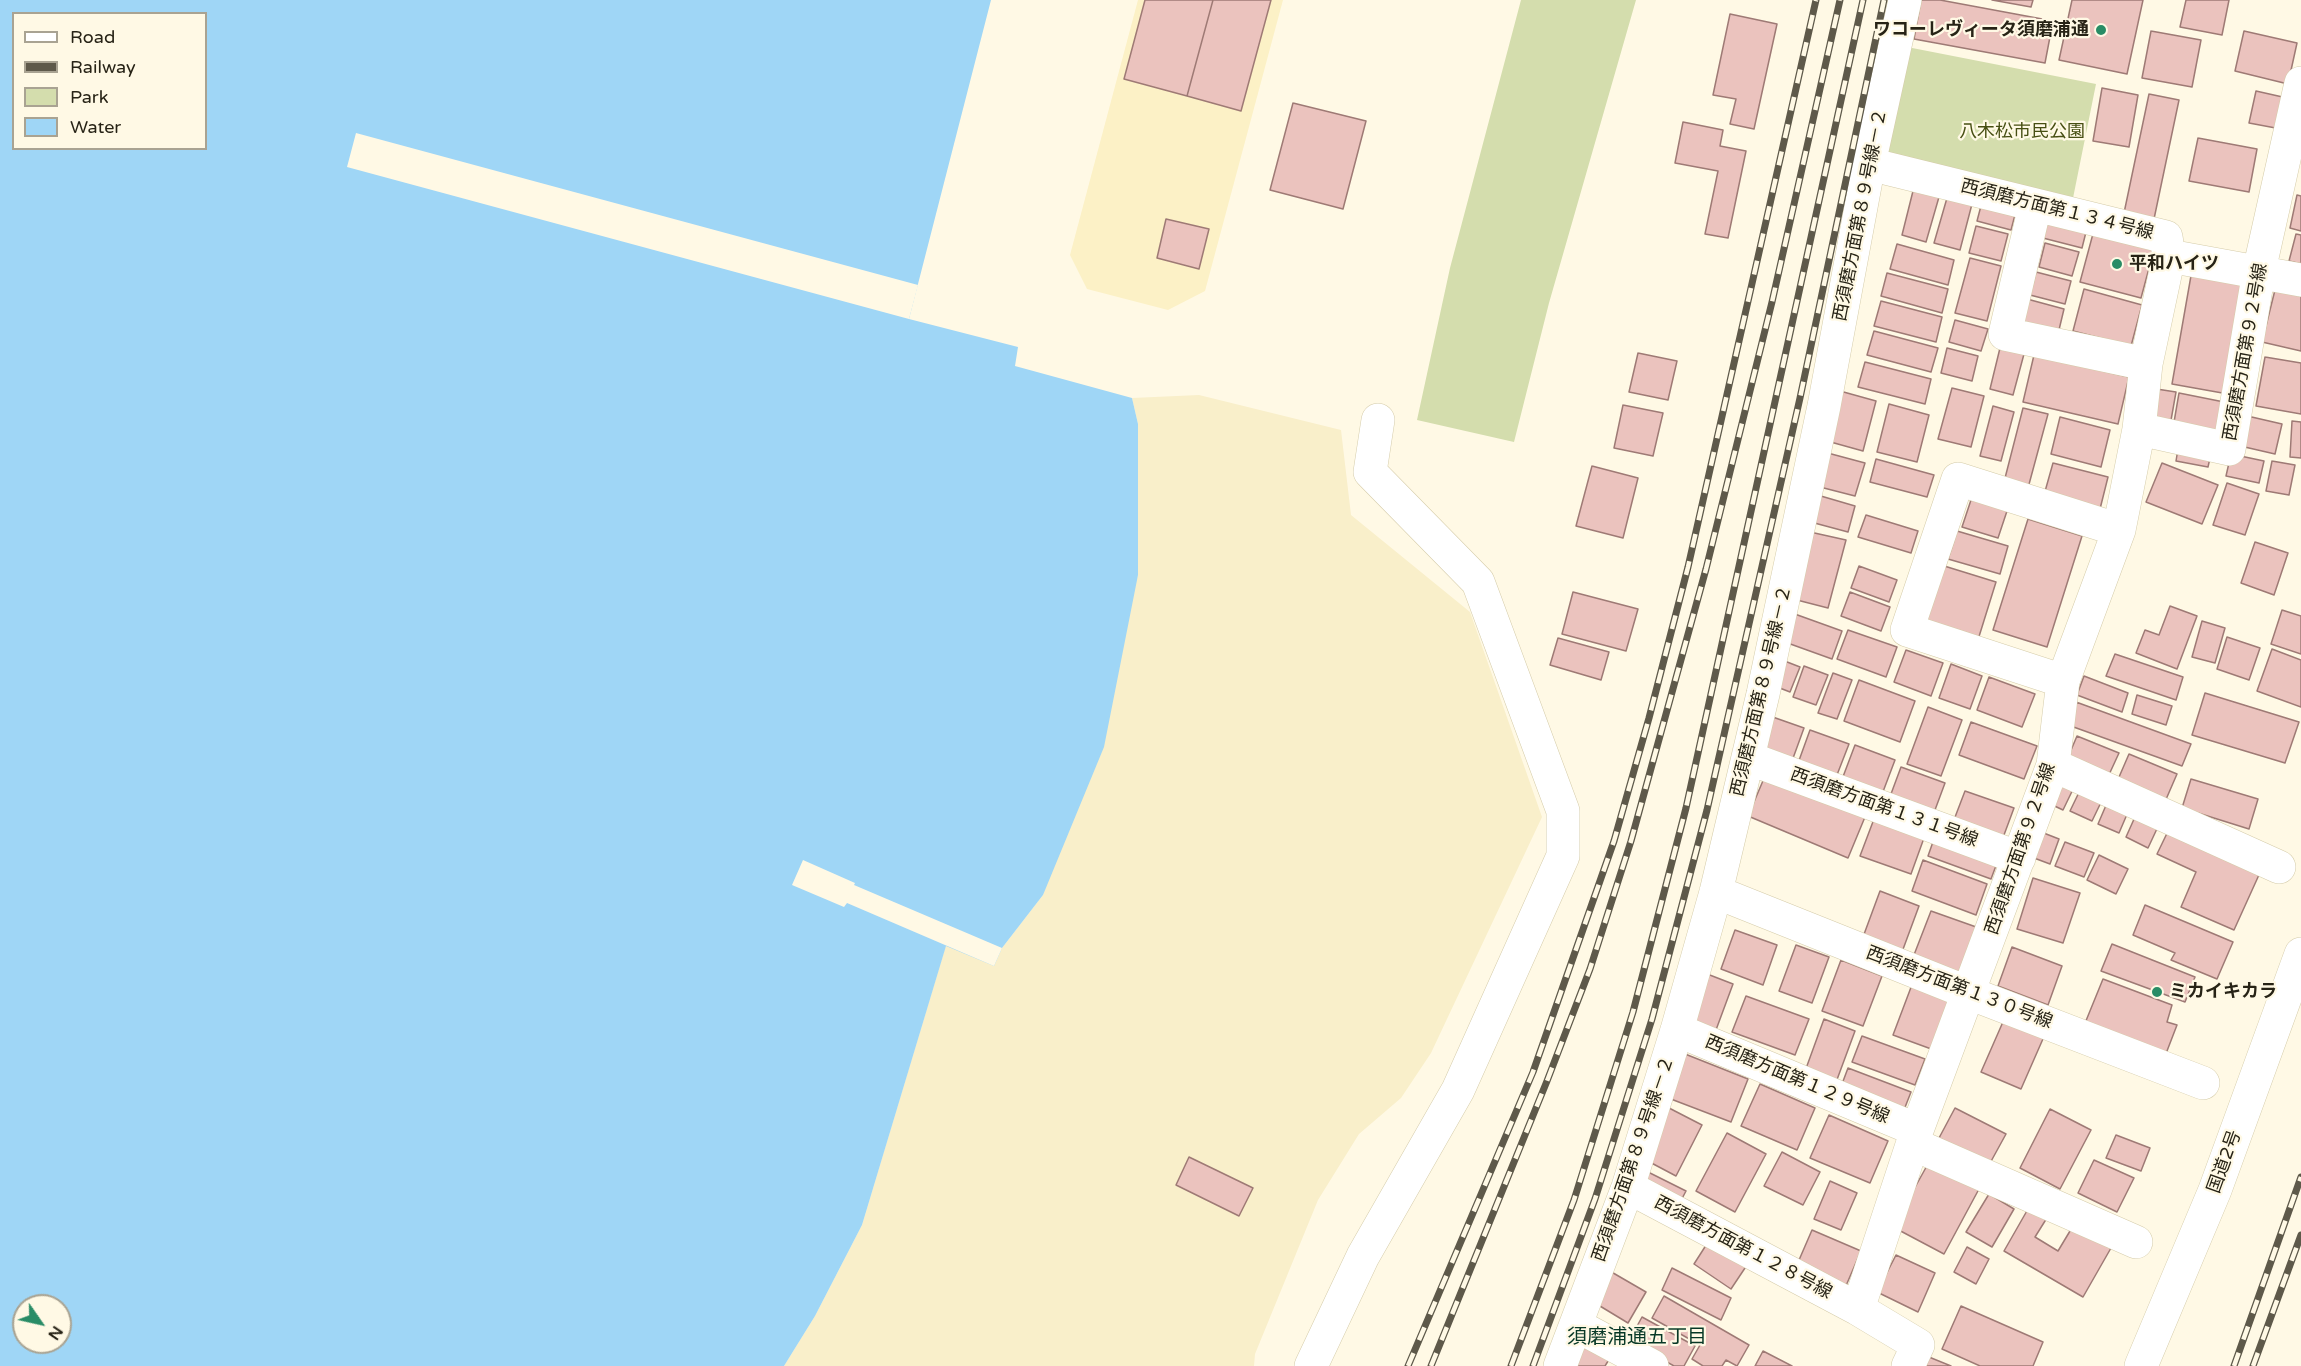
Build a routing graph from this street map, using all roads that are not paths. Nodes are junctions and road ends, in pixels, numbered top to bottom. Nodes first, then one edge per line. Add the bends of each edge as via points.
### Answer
1 (1905, 0) edge
2 (2301, 83) edge
3 (1869, 164) junction
4 (2035, 206) junction
5 (2169, 256) junction
6 (2259, 271) junction
7 (2301, 280) edge
8 (2146, 364) junction
9 (1378, 420) dead end
10 (2139, 429) junction
11 (2119, 530) junction
12 (2063, 681) junction
13 (1748, 758) junction
14 (2052, 765) junction
15 (2019, 858) junction
16 (2279, 867) dead end
17 (1716, 892) junction
18 (2301, 954) edge
19 (1969, 993) junction
20 (1677, 1030) junction
21 (2203, 1083) dead end
22 (1915, 1137) junction
23 (1628, 1187) junction
24 (2136, 1242) dead end
25 (1858, 1309) junction
26 (1576, 1325) junction
27 (1311, 1366) edge
28 (1560, 1366) edge
29 (1652, 1366) edge
30 (1908, 1366) edge
31 (2141, 1366) edge

1 - 3 main road, 西須磨方面第８９号線－２
2 - 6 main road, 西須磨方面第９２号線
3 - 4 main road, 西須磨方面第１３４号線
3 - 13 main road, 西須磨方面第８９号線－２ via 1824,406
4 - 5 main road, 西須磨方面第１３４号線 via 2166,237
4 - 8 main road via 2005,334
5 - 6 main road, 西須磨方面第１３４号線
5 - 8 main road
6 - 7 main road, 西須磨方面第１３４号線
6 - 10 main road, 西須磨方面第９２号線 via 2229,449
8 - 10 main road
9 - 27 main road via 1370,472 1478,582 1563,812 1563,855 1458,1090 1363,1256
10 - 11 main road, 西須磨方面第９２号線
11 - 12 main road, 西須磨方面第９２号線
11 - 12 main road via 1958,479 1907,630
12 - 14 main road, 西須磨方面第９２号線
13 - 15 main road, 西須磨方面第１３１号線
13 - 17 main road, 西須磨方面第８９号線－２
14 - 15 main road, 西須磨方面第９２号線
14 - 16 main road
15 - 19 main road, 西須磨方面第９２号線
17 - 19 main road, 西須磨方面第１３０号線
17 - 20 main road, 西須磨方面第８９号線－２
18 - 31 main road, 国道2号 via 2215,1190
19 - 21 main road, 西須磨方面第１３０号線
19 - 22 main road, 西須磨方面第９２号線
20 - 22 main road, 西須磨方面第１２９号線
20 - 23 main road, 西須磨方面第８９号線－２
22 - 24 main road, 西須磨方面第１２９号線
22 - 25 main road, 西須磨方面第９２号線
23 - 25 main road, 西須磨方面第１２８号線
23 - 26 main road, 西須磨方面第８９号線－２
25 - 30 main road via 1918,1346
26 - 28 main road, 西須磨方面第８９号線－２
26 - 29 main road

